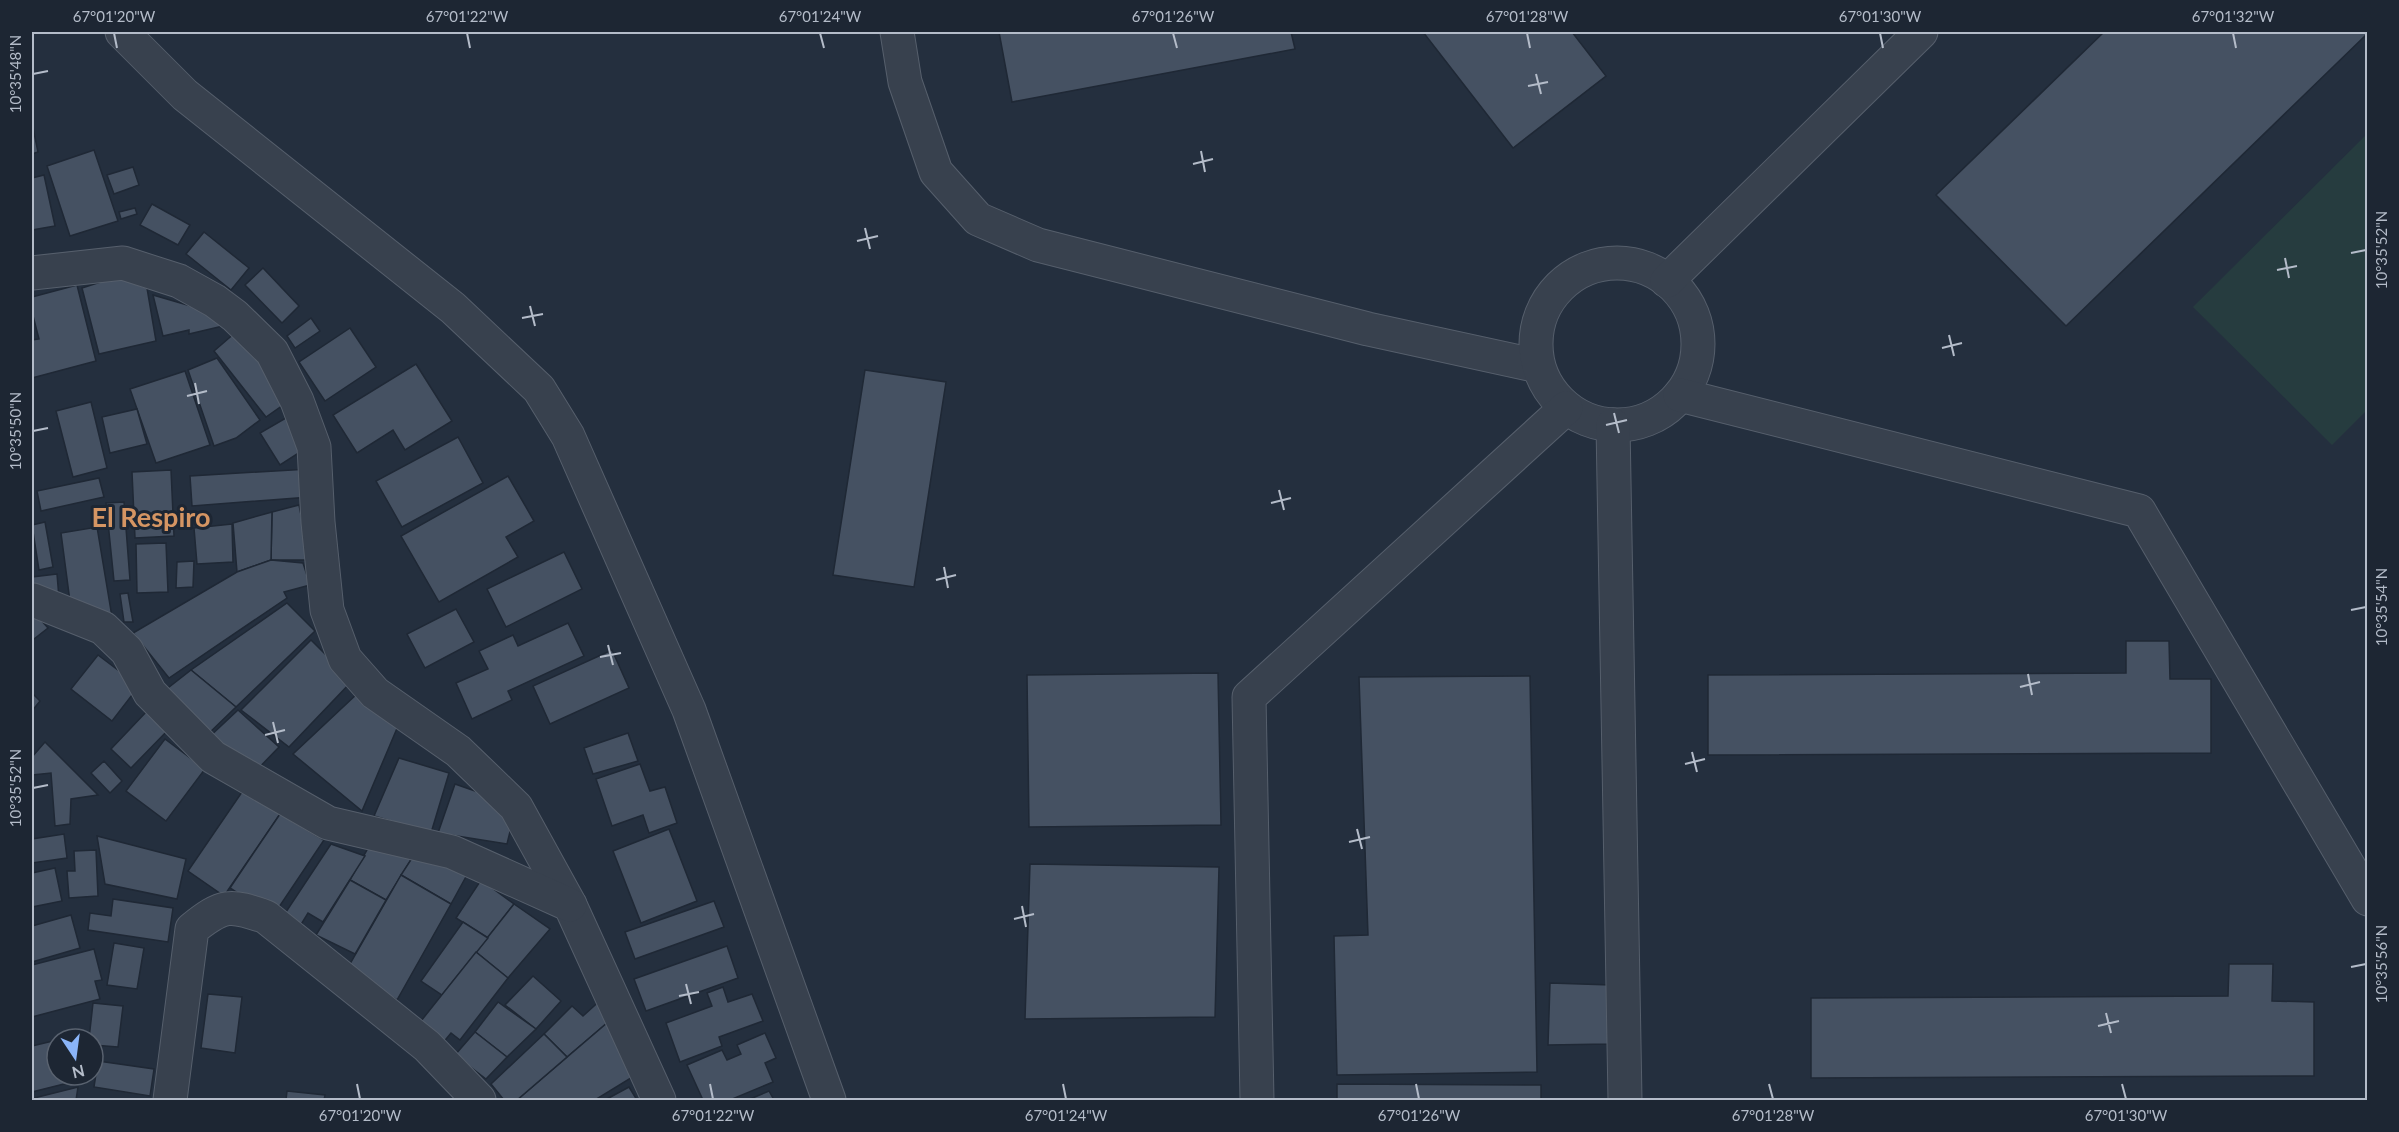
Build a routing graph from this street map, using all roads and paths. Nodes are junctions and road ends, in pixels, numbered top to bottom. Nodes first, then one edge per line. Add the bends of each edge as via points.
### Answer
1 (122, 32) edge
2 (897, 32) edge
3 (1921, 32) edge
4 (32, 273) edge
5 (1667, 281) junction
6 (1538, 366) junction
7 (1680, 395) junction
8 (1566, 408) junction
9 (1613, 425) junction
10 (33, 600) dead end
11 (2367, 899) edge
12 (570, 905) junction
13 (170, 1101) edge
14 (479, 1101) edge
15 (659, 1101) edge
16 (829, 1101) edge
17 (1257, 1101) edge
18 (1625, 1101) edge

1 - 16 street via 185,95 453,308 539,389 568,436 689,710
2 - 6 street via 905,82 936,172 978,219 1049,248 1368,329
3 - 5 street
4 - 12 street via 123,263 179,281 235,316 272,352 297,401 314,447 327,610 345,659 375,693 458,752 516,807
5 - 6 street via 1646,268 1621,263 1595,266 1572,276 1553,294 1541,316 1536,341
5 - 7 street via 1685,299 1695,322 1698,348 1693,372
6 - 8 street via 1549,389
7 - 9 street via 1661,412 1638,422
7 - 11 street via 2139,511
8 - 9 street via 1588,420
8 - 17 street via 1249,698
9 - 18 street
10 - 12 street via 103,628 127,651 150,693 213,757 261,785 328,823 452,852
12 - 15 street
13 - 14 street via 192,928 214,911 238,907 266,917 427,1046

